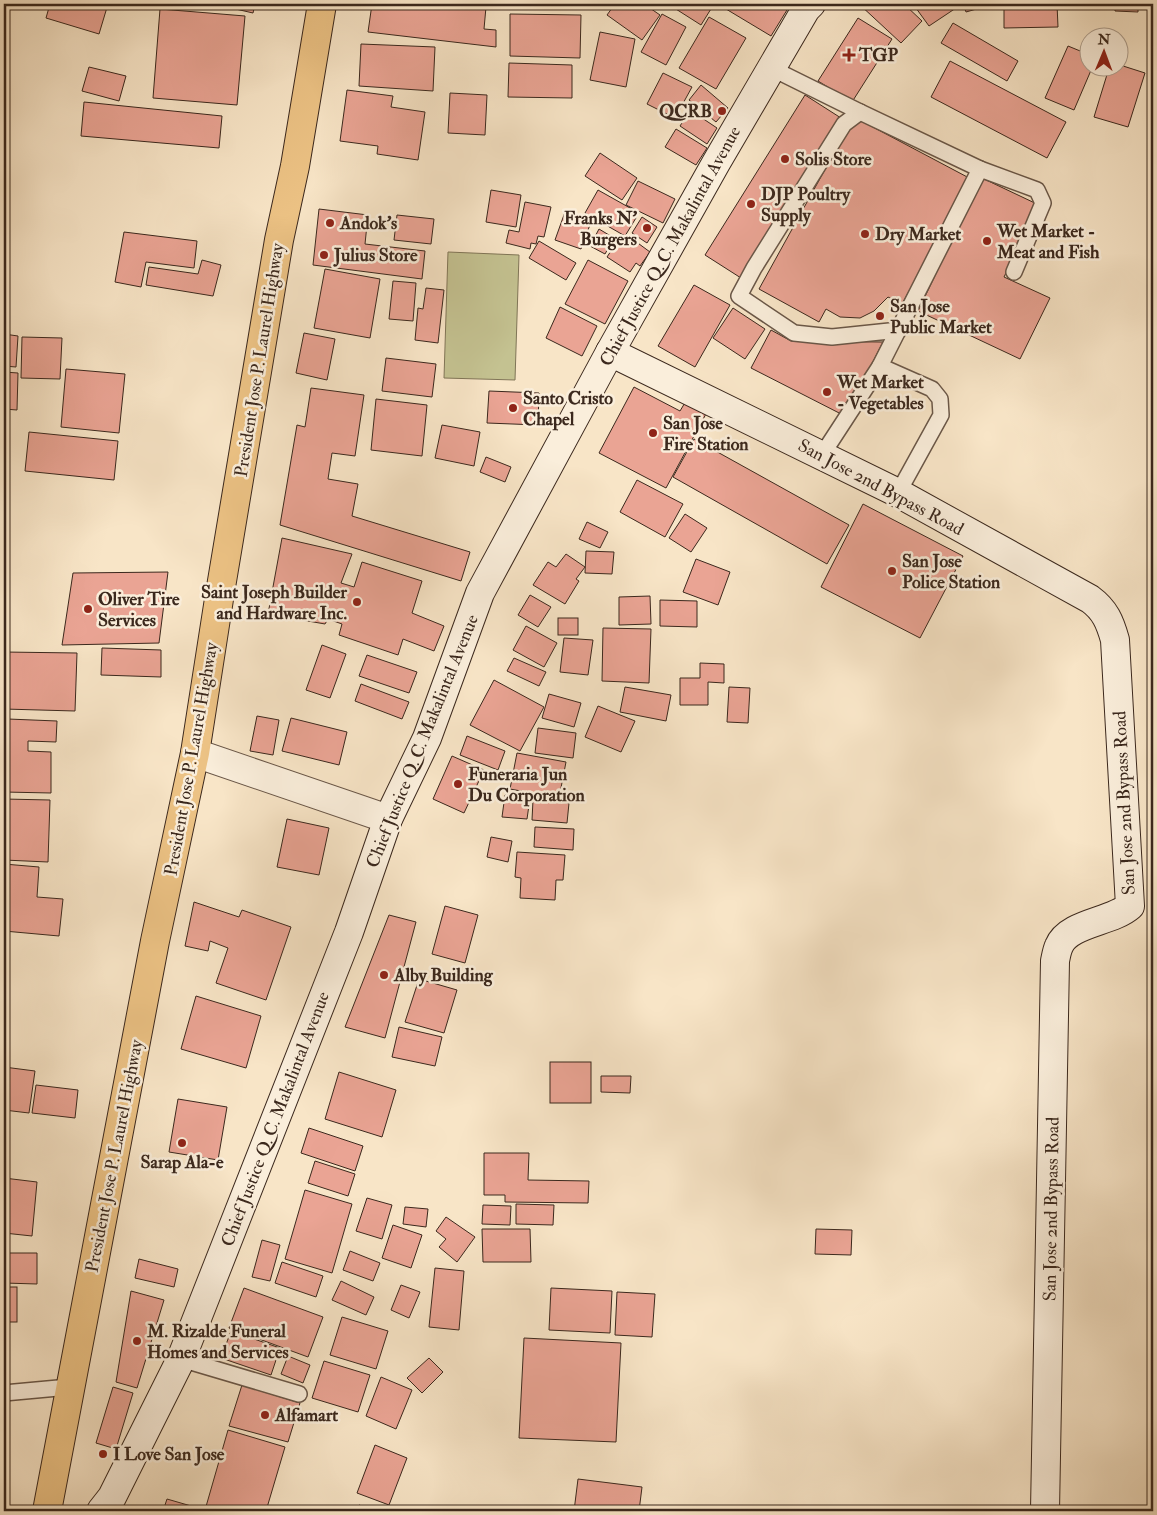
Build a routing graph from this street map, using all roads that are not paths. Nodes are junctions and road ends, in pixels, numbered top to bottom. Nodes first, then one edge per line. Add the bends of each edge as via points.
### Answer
1 (322, 4) edge
2 (811, 4) edge
3 (772, 68) junction
4 (860, 112) junction
5 (980, 169) junction
6 (1014, 272) dead end
7 (899, 330) junction
8 (610, 352) junction
9 (880, 366) junction
10 (822, 455) junction
11 (898, 493) junction
12 (195, 753) junction
13 (388, 819) junction
14 (181, 1359) junction
15 (70, 1387) junction
16 (4, 1393) edge
17 (299, 1394) dead end
18 (47, 1511) edge
19 (101, 1511) edge
20 (1045, 1511) edge

1 - 12 highway, President Jose P. Laurel Highway via 279,240
2 - 3 street, Chief Justice Q. C. Makalintal Avenue
3 - 4 lane
3 - 8 street, Chief Justice Q. C. Makalintal Avenue
4 - 5 lane
4 - 7 lane via 844,124 739,296 794,333 832,337
5 - 6 lane via 1037,190 1043,204
5 - 7 lane
7 - 9 lane
8 - 10 street, San Jose 2nd Bypass Road
8 - 13 street, Chief Justice Q. C. Makalintal Avenue via 480,593 426,738
9 - 10 lane
9 - 11 lane via 932,389 940,399 941,415
10 - 11 street, San Jose 2nd Bypass Road
11 - 20 street, San Jose 2nd Bypass Road via 1090,599 1107,617 1115,640 1130,906 1122,913 1071,932 1059,944 1055,961
12 - 13 street
12 - 15 highway, President Jose P. Laurel Highway
13 - 14 street, Chief Justice Q. C. Makalintal Avenue via 349,932
14 - 17 lane
14 - 19 street, Chief Justice Q. C. Makalintal Avenue via 112,1497
15 - 16 lane
15 - 18 highway, President Jose P. Laurel Highway

